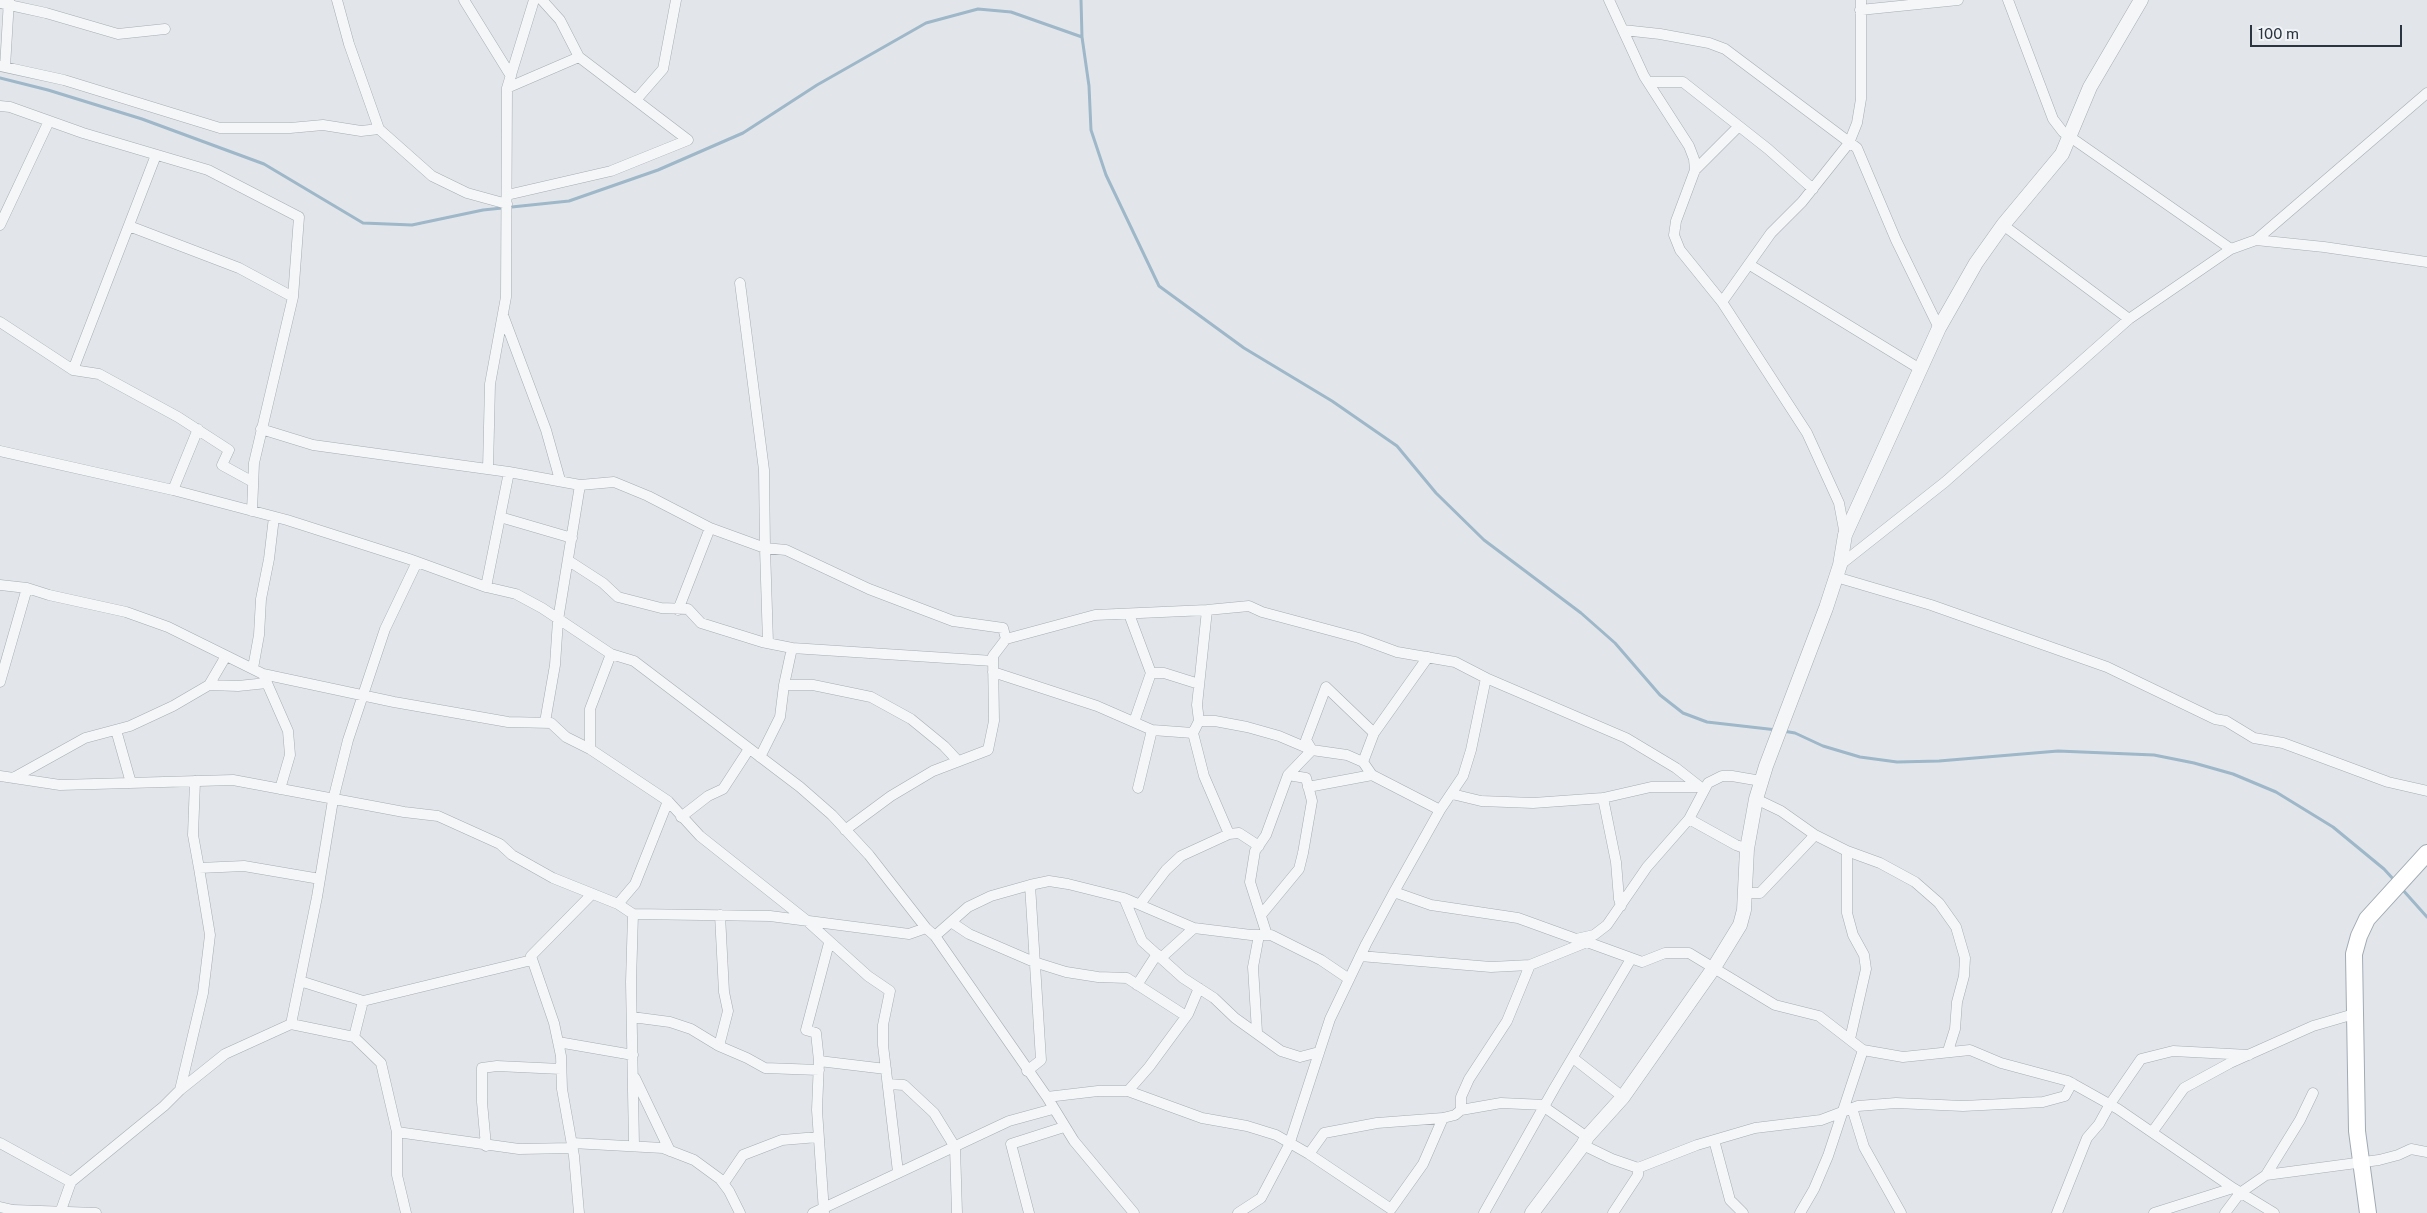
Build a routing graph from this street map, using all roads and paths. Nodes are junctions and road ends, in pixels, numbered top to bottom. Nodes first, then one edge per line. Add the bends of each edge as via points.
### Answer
1 (337, 0) edge
2 (464, 0) edge
3 (534, 0) edge
4 (542, 0) edge
5 (676, 0) edge
6 (1609, 0) edge
7 (1958, 0) edge
8 (2008, 0) edge
9 (2141, 0) edge
10 (6, 3) edge
11 (1861, 5) edge
12 (165, 29) dead end
13 (1623, 30) junction
14 (579, 57) junction
15 (2, 67) edge
16 (511, 76) junction
17 (1648, 82) junction
18 (507, 88) junction
19 (2427, 93) edge
20 (636, 100) junction
21 (0, 106) edge
22 (49, 121) junction
23 (1738, 127) junction
24 (379, 129) junction
25 (2069, 137) junction
26 (1849, 143) junction
27 (156, 155) junction
28 (1695, 170) junction
29 (1813, 189) junction
30 (507, 199) junction
31 (0, 225) edge
32 (2003, 225) junction
33 (130, 226) junction
34 (2256, 240) junction
35 (2231, 249) junction
36 (2427, 262) edge
37 (1750, 265) junction
38 (740, 283) dead end
39 (292, 297) junction
40 (1722, 302) junction
41 (503, 314) junction
42 (2129, 318) junction
43 (0, 322) edge
44 (1940, 328) junction
45 (1920, 369) junction
46 (73, 370) junction
47 (261, 429) junction
48 (198, 430) junction
49 (0, 451) edge
50 (488, 469) junction
51 (509, 472) junction
52 (560, 480) junction
53 (254, 482) junction
54 (580, 485) junction
55 (173, 490) junction
56 (252, 511) junction
57 (274, 517) junction
58 (500, 517) junction
59 (710, 528) junction
60 (1844, 535) junction
61 (572, 538) junction
62 (765, 548) junction
63 (569, 560) junction
64 (417, 562) junction
65 (1838, 571) junction
66 (0, 585) edge
67 (27, 588) junction
68 (486, 588) junction
69 (678, 610) junction
70 (1207, 610) junction
71 (1130, 614) junction
72 (558, 620) junction
73 (1006, 639) junction
74 (768, 643) junction
75 (792, 648) junction
76 (611, 654) junction
77 (226, 656) junction
78 (1428, 657) junction
79 (993, 661) junction
80 (253, 668) junction
81 (993, 672) junction
82 (1151, 673) junction
83 (265, 678) junction
84 (1486, 678) junction
85 (0, 682) edge
86 (1199, 684) junction
87 (209, 685) junction
88 (784, 685) junction
89 (363, 695) junction
90 (1199, 721) junction
91 (545, 722) junction
92 (1134, 722) junction
93 (116, 730) junction
94 (1152, 730) junction
95 (1193, 733) junction
96 (1374, 733) junction
97 (590, 749) junction
98 (749, 749) junction
99 (1312, 750) junction
100 (760, 757) junction
101 (958, 761) junction
102 (1363, 762) junction
103 (1288, 775) junction
104 (1372, 775) junction
105 (0, 776) edge
106 (13, 778) junction
107 (195, 781) junction
108 (1761, 781) junction
109 (131, 783) junction
110 (1308, 786) junction
111 (1138, 788) dead end
112 (1702, 788) junction
113 (280, 789) junction
114 (2427, 791) edge
115 (1452, 794) junction
116 (1603, 798) junction
117 (1756, 799) junction
118 (333, 800) junction
119 (668, 802) junction
120 (1440, 810) junction
121 (681, 817) junction
122 (1688, 819) junction
123 (844, 830) junction
124 (1229, 834) junction
125 (1816, 835) junction
126 (1259, 846) junction
127 (1748, 849) junction
128 (1847, 851) junction
129 (2427, 854) edge
130 (199, 868) junction
131 (320, 879) junction
132 (1030, 884) junction
133 (1394, 892) junction
134 (1745, 893) junction
135 (592, 894) junction
136 (1124, 898) junction
137 (618, 904) junction
138 (1140, 904) junction
139 (1622, 906) junction
140 (633, 914) junction
141 (720, 915) junction
142 (1261, 916) junction
143 (806, 920) junction
144 (951, 922) junction
145 (1607, 925) junction
146 (926, 928) junction
147 (1194, 928) junction
148 (1263, 935) junction
149 (935, 936) junction
150 (1575, 942) junction
151 (829, 943) junction
152 (1604, 946) junction
153 (1159, 956) junction
154 (1360, 956) junction
155 (1631, 959) junction
156 (532, 960) junction
157 (1034, 962) junction
158 (1530, 965) junction
159 (1713, 969) junction
160 (1349, 979) junction
161 (300, 981) junction
162 (1137, 985) junction
163 (1199, 988) junction
164 (363, 1001) junction
165 (2354, 1014) junction
166 (1186, 1016) junction
167 (632, 1017) junction
168 (291, 1024) junction
169 (1257, 1032) junction
170 (354, 1037) junction
171 (1850, 1039) junction
172 (558, 1042) junction
173 (719, 1046) junction
174 (1863, 1050) junction
175 (1948, 1051) junction
176 (1319, 1052) junction
177 (633, 1055) junction
178 (2249, 1055) junction
179 (1573, 1058) junction
180 (819, 1065) junction
181 (561, 1069) junction
182 (886, 1069) junction
183 (1027, 1071) junction
184 (634, 1075) junction
185 (2072, 1083) junction
186 (888, 1084) junction
187 (180, 1090) junction
188 (1128, 1091) junction
189 (2313, 1093) dead end
190 (1047, 1097) junction
191 (1623, 1097) junction
192 (2110, 1104) junction
193 (1545, 1105) junction
194 (1852, 1108) junction
195 (1053, 1109) junction
196 (1461, 1110) junction
197 (1842, 1111) junction
198 (1443, 1118) junction
199 (1064, 1126) junction
200 (2153, 1131) junction
201 (397, 1132) junction
202 (818, 1137) junction
203 (1714, 1140) junction
204 (1585, 1141) junction
205 (0, 1143) edge
206 (1289, 1144) junction
207 (634, 1145) junction
208 (486, 1146) junction
209 (572, 1146) junction
210 (954, 1147) junction
211 (670, 1151) junction
212 (2427, 1152) edge
213 (1309, 1154) junction
214 (2361, 1163) junction
215 (1638, 1168) junction
216 (898, 1172) junction
217 (2266, 1175) junction
218 (71, 1182) junction
219 (724, 1184) junction
220 (2237, 1190) junction
221 (0, 1207) edge
222 (824, 1210) edge
223 (61, 1213) edge
224 (96, 1213) edge
225 (406, 1213) edge
226 (579, 1213) edge
227 (740, 1213) edge
228 (813, 1213) edge
229 (957, 1213) edge
230 (1029, 1213) edge
231 (1134, 1213) edge
232 (1238, 1213) edge
233 (1484, 1213) edge
234 (1532, 1213) edge
235 (1613, 1213) edge
236 (1743, 1213) edge
237 (1800, 1213) edge
238 (1901, 1213) edge
239 (2057, 1213) edge
240 (2154, 1213) edge
241 (2225, 1213) edge
242 (2274, 1213) edge
243 (2368, 1213) edge

1 - 24 street
2 - 16 street
3 - 16 street
4 - 14 street via 560,20
5 - 20 street via 664,69
6 - 13 street
7 - 11 street
8 - 25 street via 2053,119
9 - 25 street via 2090,87
10 - 12 street via 118,34
10 - 15 street
11 - 26 street via 1861,99
13 - 17 street
13 - 26 street via 1660,34 1725,49
14 - 18 street
14 - 20 street
15 - 24 street via 64,80 220,128 323,125 361,131
16 - 18 street
17 - 23 street via 1683,82
17 - 28 street via 1689,146
18 - 30 street
19 - 34 street
20 - 30 street via 688,140 611,171
21 - 22 street
22 - 27 street
22 - 31 street
23 - 28 street
23 - 29 street
24 - 30 street via 432,176 467,193
25 - 32 street via 2051,170
25 - 35 street
26 - 29 street
26 - 44 street via 1857,148 1896,240
27 - 33 street
27 - 39 street via 208,170 299,217
28 - 40 street via 1680,207 1674,235 1680,250
29 - 37 street via 1771,233
30 - 41 street
32 - 42 street
32 - 44 street via 1976,262
33 - 39 street via 239,268
33 - 46 street
34 - 35 street
34 - 36 street
35 - 42 street
37 - 40 street
37 - 45 street
38 - 62 street via 764,470
39 - 47 street
40 - 60 street via 1807,433 1839,503
41 - 50 street via 490,384
41 - 52 street via 546,430
42 - 65 street via 1945,482
43 - 46 street
44 - 45 street
45 - 60 street
46 - 48 street via 99,374 117,382
47 - 50 street via 313,445
47 - 53 street
48 - 53 street via 229,450 222,465
48 - 55 street
49 - 55 street
50 - 51 street
51 - 52 street
51 - 58 street
52 - 54 street
53 - 56 street
54 - 59 street via 614,482
54 - 61 street
55 - 56 street
56 - 57 street
57 - 64 street
57 - 80 street
58 - 61 street
58 - 68 street
59 - 62 street
59 - 69 street
60 - 65 street
61 - 63 street
62 - 73 street via 786,550 953,621 1003,628
62 - 74 street
63 - 69 street via 618,597
63 - 72 street
64 - 68 street
64 - 89 street via 385,629
65 - 108 street
65 - 114 street via 2107,667 2215,719 2226,721 2254,738 2282,743 2388,782
66 - 67 street
67 - 77 street via 126,612 168,627
67 - 85 street
68 - 72 street via 516,594
69 - 74 street via 688,609 701,622
70 - 71 street
70 - 78 street via 1249,606 1397,652
70 - 86 street
71 - 73 street via 1095,615
71 - 82 street
72 - 76 street
72 - 91 street via 555,665
73 - 79 street via 993,656
74 - 75 street
75 - 79 street
75 - 88 street
76 - 97 street via 590,709
76 - 98 street via 634,661
77 - 80 street
77 - 87 street
78 - 84 street via 1455,662
78 - 96 street
79 - 81 street
80 - 83 street
81 - 92 street via 1097,706
81 - 101 street via 994,721 988,750
82 - 86 street via 1164,673
82 - 92 street
83 - 87 street via 238,686
83 - 89 street
83 - 113 street via 288,731 290,755
84 - 112 street via 1626,738
84 - 115 street via 1471,750 1463,776
86 - 90 street
87 - 93 street via 173,706
88 - 100 street via 780,717
88 - 101 street via 813,685 871,697 911,719
89 - 91 street via 508,722
89 - 118 street
90 - 95 street
90 - 99 street via 1247,727
91 - 97 street
92 - 94 street
93 - 106 street via 85,738
93 - 109 street
94 - 95 street
94 - 111 street
95 - 124 street via 1204,776
96 - 99 street via 1326,687 1306,740
96 - 102 street
97 - 119 street
98 - 100 street
98 - 121 street via 723,789
99 - 102 street via 1347,755
99 - 103 street
100 - 123 street via 800,787
101 - 123 street via 933,771 891,796
102 - 104 street
103 - 110 street via 1306,778
103 - 126 street via 1266,836
104 - 110 street
104 - 120 street
105 - 106 street
106 - 109 street via 60,785
107 - 109 street
107 - 113 street via 233,780
107 - 130 street via 193,835
108 - 112 street via 1722,776
108 - 117 street
110 - 142 street via 1312,801 1299,869
112 - 116 street via 1651,787
112 - 122 street
113 - 118 street
115 - 116 street via 1481,801 1533,803
115 - 120 street
116 - 139 street
117 - 125 street via 1781,810
117 - 127 street
118 - 131 street
118 - 135 street via 438,816 458,823 500,844 512,855 553,878
119 - 121 street
119 - 137 street via 634,884
120 - 133 street
121 - 143 street via 741,870
122 - 127 street
122 - 139 street via 1647,867
123 - 146 street via 869,854
124 - 126 street via 1239,833
124 - 138 street via 1181,856
125 - 128 street
125 - 134 street via 1760,893
126 - 142 street via 1255,851 1250,882
127 - 134 street
128 - 171 street via 1847,914 1853,935 1864,955 1866,969
128 - 175 street via 1880,863 1915,882 1939,903 1956,927 1965,958 1964,976
129 - 165 main road via 2367,919 2359,936 2354,954
130 - 131 street via 244,866
130 - 187 street via 210,935 203,993
131 - 161 street
132 - 136 street via 1049,881
132 - 144 street via 968,907
132 - 157 street
133 - 150 street via 1431,905 1518,918
133 - 154 street
134 - 159 street via 1740,925
135 - 137 street
135 - 156 street via 531,956
136 - 138 street
136 - 153 street via 1142,941
137 - 140 street
138 - 147 street
139 - 145 street
140 - 141 street
140 - 167 street
141 - 143 street
141 - 173 street via 728,1011
142 - 148 street
143 - 146 street via 910,934
143 - 151 street
144 - 149 street
144 - 157 street via 969,934
145 - 150 street via 1594,935
145 - 152 street
146 - 149 street
147 - 148 street
147 - 153 street
148 - 160 street via 1321,960
148 - 169 street via 1253,967
149 - 183 street
150 - 152 street
150 - 158 street
151 - 180 street via 806,1030 816,1033
151 - 182 street via 890,991 883,1026
152 - 155 street
153 - 162 street
153 - 163 street
154 - 158 street via 1491,967
154 - 160 street
155 - 159 street via 1642,962 1665,953 1689,953
155 - 179 street
156 - 164 street
156 - 172 street
157 - 162 street via 1082,975 1127,978
157 - 183 street via 1041,1060
158 - 196 street via 1507,1021 1469,1079 1461,1097
159 - 171 street via 1775,1004 1819,1016
159 - 191 street
160 - 176 street
161 - 164 street
161 - 168 street
162 - 166 street
163 - 166 street
163 - 169 street
164 - 170 street
165 - 178 street via 2313,1026
165 - 214 main road
166 - 188 street via 1150,1067
167 - 173 street via 670,1022 691,1029
167 - 177 street
168 - 170 street
168 - 187 street via 225,1054
169 - 176 street via 1281,1051 1300,1057
170 - 201 street via 381,1063
171 - 174 street
172 - 177 street
172 - 181 street
173 - 180 street via 765,1068
174 - 175 street via 1903,1057
174 - 197 street
175 - 185 street via 1970,1050 2001,1063
176 - 206 street
177 - 184 street
178 - 192 street via 2173,1051 2141,1059
178 - 200 street via 2184,1088
179 - 191 street
179 - 193 street
180 - 182 street
180 - 202 street
181 - 208 street via 482,1068
181 - 209 street
182 - 186 street
183 - 190 street
184 - 207 street
184 - 211 street
185 - 192 street
185 - 194 street via 2065,1096 2043,1102 1963,1106 1896,1103
186 - 210 street via 904,1085 934,1113
186 - 216 street
187 - 218 street
188 - 190 street
188 - 206 street via 1202,1118 1276,1135
189 - 217 street
190 - 195 street
191 - 204 street
192 - 200 street
192 - 239 street via 2087,1138
193 - 196 street via 1500,1103
193 - 204 street
193 - 233 street
194 - 197 street
194 - 238 street via 1864,1147
195 - 199 street
195 - 210 street via 1009,1121
196 - 198 street
197 - 203 street via 1821,1120 1755,1128
197 - 237 street via 1828,1156
198 - 213 street via 1377,1123 1324,1133
198 - 213 street via 1423,1164 1391,1209
199 - 230 street via 1011,1144
199 - 231 street
200 - 220 street
201 - 208 street
201 - 225 street via 397,1175
202 - 219 street via 782,1140 743,1155
202 - 222 street
203 - 215 street
203 - 236 street via 1730,1200
204 - 215 street via 1612,1159
204 - 234 street
205 - 218 street
206 - 213 street
206 - 232 street via 1261,1198
207 - 209 street
207 - 211 street
208 - 209 street via 520,1149
209 - 226 street
210 - 216 street
210 - 229 street
211 - 219 street via 694,1160
212 - 214 street via 2411,1149 2398,1156
214 - 217 street
214 - 243 main road
215 - 235 street via 1638,1175
216 - 222 street
217 - 220 street
218 - 223 street
219 - 227 street
220 - 240 street
220 - 241 street
220 - 242 street
221 - 223 street
222 - 228 street
223 - 224 street

